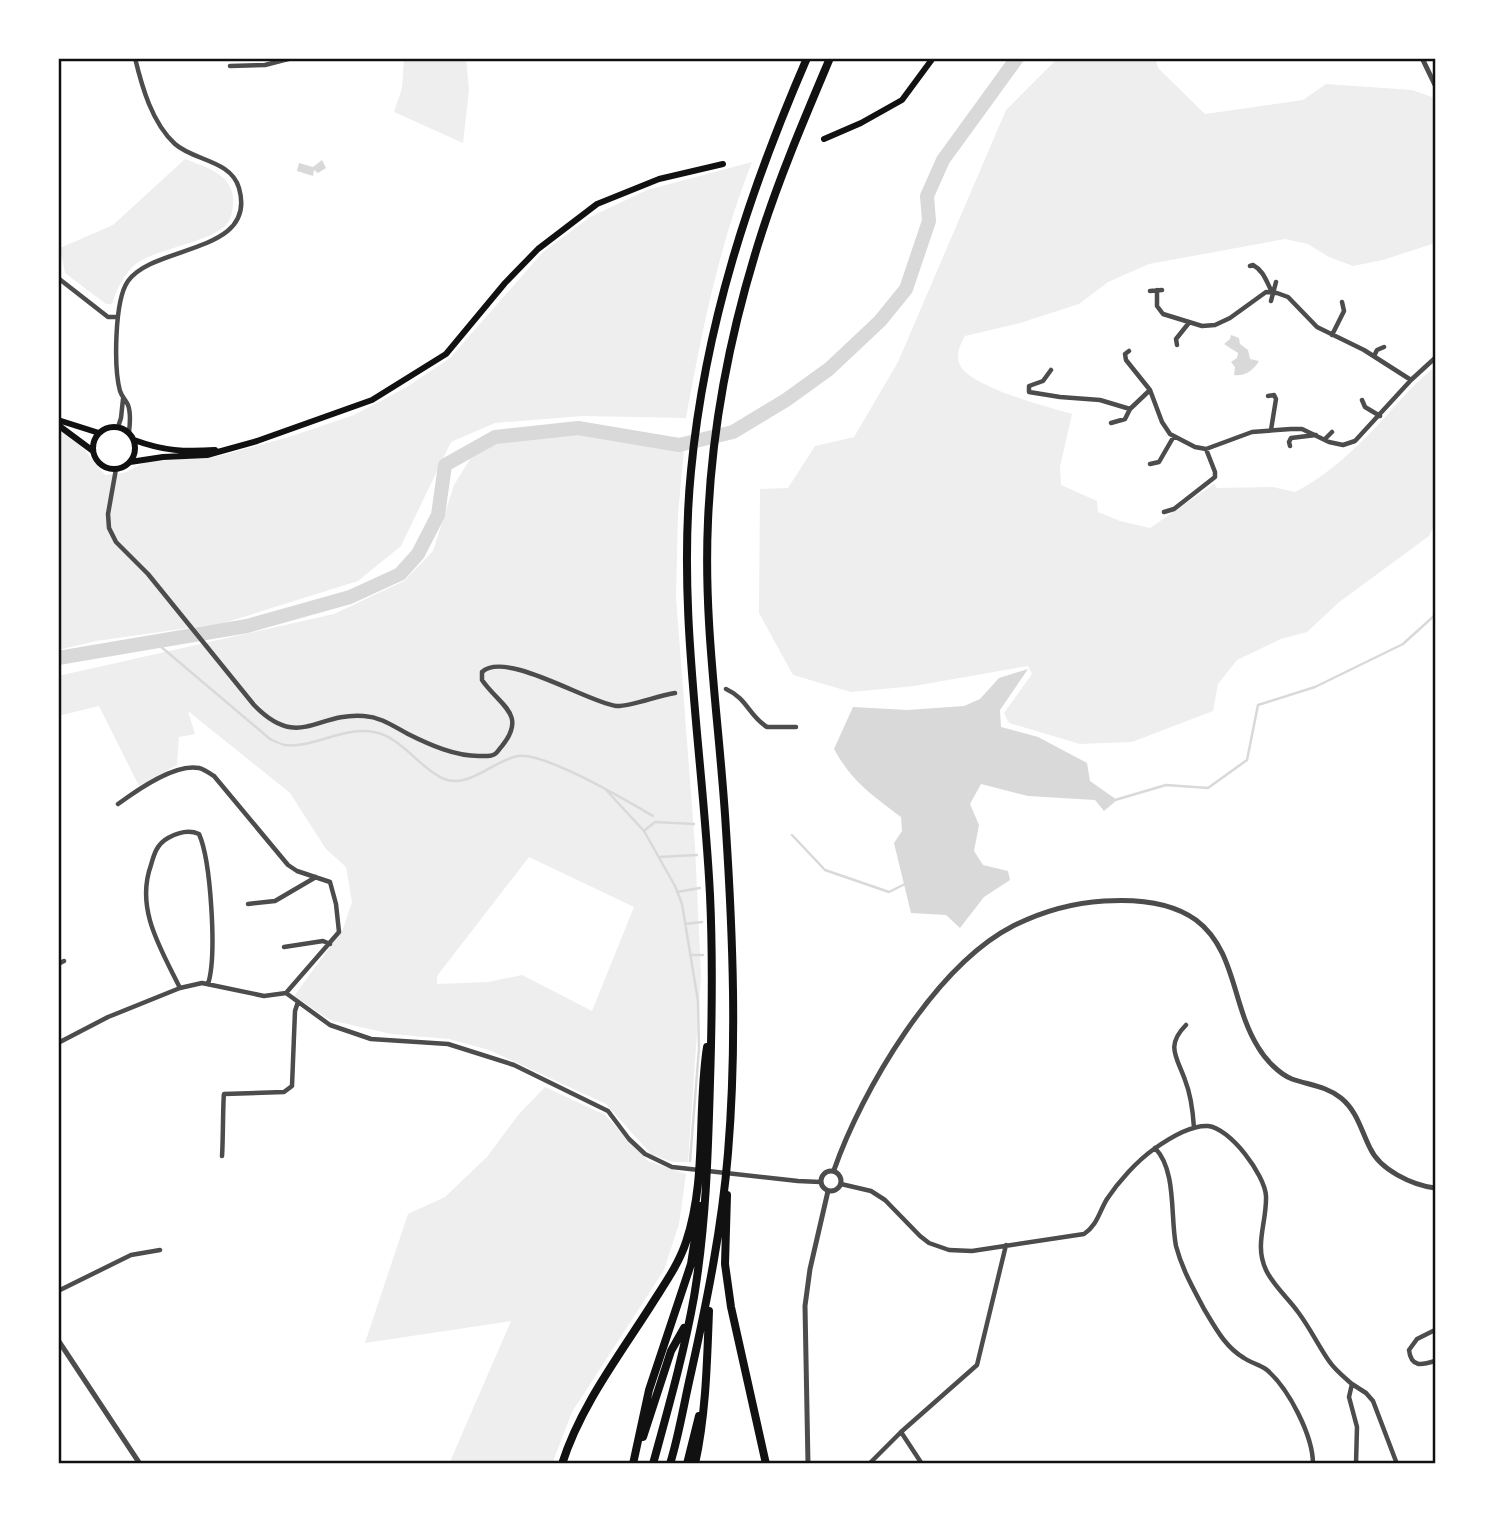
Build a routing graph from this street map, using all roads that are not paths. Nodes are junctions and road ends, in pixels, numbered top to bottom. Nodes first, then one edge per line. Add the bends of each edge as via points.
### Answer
1 (135, 58) edge
2 (292, 58) edge
3 (807, 58) edge
4 (830, 58) edge
5 (933, 58) edge
6 (1423, 61) edge
7 (230, 66) dead end
8 (1435, 85) edge
9 (824, 139) dead end
10 (723, 164) dead end
11 (1250, 266) dead end
12 (58, 278) edge
13 (1276, 282) dead end
14 (1150, 291) dead end
15 (1272, 292) junction
16 (1271, 301) dead end
17 (1342, 303) dead end
18 (117, 317) junction
19 (1188, 324) junction
20 (1332, 335) junction
21 (1177, 345) dead end
22 (1384, 347) dead end
23 (1129, 351) dead end
24 (1374, 356) junction
25 (1435, 358) edge
26 (1051, 370) dead end
27 (1411, 380) junction
28 (1150, 390) junction
29 (1268, 396) dead end
30 (123, 398) junction
31 (1362, 400) dead end
32 (1130, 410) junction
33 (1380, 416) junction
34 (58, 423) edge
35 (1111, 423) dead end
36 (118, 427) junction
37 (1271, 430) junction
38 (129, 432) junction
39 (1332, 432) dead end
40 (99, 433) junction
41 (1318, 435) junction
42 (1174, 436) junction
43 (1234, 439) junction
44 (1325, 439) junction
45 (134, 440) junction
46 (1239, 444) dead end
47 (1290, 446) dead end
48 (228, 449) junction
49 (1206, 449) junction
50 (93, 451) junction
51 (130, 462) junction
52 (1150, 464) dead end
53 (116, 469) junction
54 (1164, 512) dead end
55 (726, 689) dead end
56 (675, 692) dead end
57 (796, 727) dead end
58 (118, 804) dead end
59 (316, 877) junction
60 (248, 904) dead end
61 (330, 944) junction
62 (284, 947) dead end
63 (64, 961) dead end
64 (58, 964) edge
65 (208, 984) junction
66 (180, 988) junction
67 (286, 993) junction
68 (298, 1002) junction
69 (712, 1009) junction
70 (1186, 1025) dead end
71 (58, 1043) edge
72 (1194, 1128) junction
73 (708, 1148) junction
74 (1155, 1148) junction
75 (728, 1155) junction
76 (222, 1156) dead end
77 (834, 1170) junction
78 (820, 1182) junction
79 (841, 1184) junction
80 (1435, 1188) edge
81 (828, 1191) junction
82 (1006, 1245) junction
83 (160, 1250) dead end
84 (709, 1290) junction
85 (58, 1291) edge
86 (680, 1296) junction
87 (690, 1316) junction
88 (1435, 1330) edge
89 (58, 1340) edge
90 (671, 1351) junction
91 (1435, 1361) edge
92 (1352, 1384) junction
93 (706, 1386) junction
94 (901, 1432) junction
95 (140, 1464) edge
96 (562, 1464) edge
97 (635, 1464) edge
98 (653, 1464) edge
99 (670, 1464) edge
100 (687, 1464) edge
101 (695, 1464) edge
102 (766, 1464) edge
103 (808, 1464) edge
104 (869, 1464) edge
105 (922, 1464) edge
106 (1313, 1464) edge
107 (1356, 1464) edge
108 (1397, 1464) edge

1 - 18 street via 143,89 166,133 180,148 232,174 241,199 235,224 222,237 136,273 120,299
2 - 7 street
3 - 69 highway via 733,251 695,429 687,527 689,651 710,893
4 - 75 highway via 773,200 740,306 720,406 708,521 710,646 733,957
5 - 9 main road via 902,100
6 - 8 street
10 - 48 main road via 659,179 597,204 538,249 446,354 372,400
11 - 15 street via 1263,273
12 - 18 street via 108,317
13 - 15 street
14 - 19 street via 1159,290 1157,306 1168,317
15 - 16 street
15 - 19 street via 1215,325
15 - 20 street via 1288,297 1317,327
17 - 20 street via 1345,311
18 - 30 street
19 - 21 street via 1176,339
20 - 24 street
22 - 24 street
23 - 28 street via 1126,359
24 - 27 street
25 - 27 street
26 - 32 street via 1043,381 1029,386 1028,392 1100,400
27 - 33 street
28 - 32 street
28 - 42 street via 1162,422
29 - 37 street via 1275,396 1277,404
30 - 36 street
30 - 38 street via 129,411
31 - 33 street
32 - 35 street via 1125,419
33 - 44 street via 1355,441 1343,445
34 - 40 main road
34 - 50 main road
36 - 38 main road
36 - 40 main road
37 - 41 street via 1302,429
37 - 43 street
38 - 45 main road
39 - 44 street
40 - 50 main road
41 - 44 street
41 - 47 street via 1291,438
42 - 49 street
42 - 52 street via 1159,462
43 - 46 street
43 - 49 street
45 - 48 main road via 178,452
45 - 51 main road
48 - 51 main road
49 - 54 street via 1214,477
50 - 53 main road via 104,466
51 - 53 main road
53 - 56 street via 108,514 116,542 148,574 254,705 281,726 298,729 364,716 463,756 495,754 510,736 513,718 482,680 485,668 516,670 618,706
55 - 57 street via 744,700 767,727
58 - 59 street via 176,770 202,769 214,776 288,865
59 - 60 street via 275,901
59 - 61 street via 330,882 336,904 339,932
61 - 62 street
61 - 67 street
63 - 64 street
65 - 66 street
65 - 66 street via 208,866 198,834 188,831 159,845 146,883 150,926
65 - 67 street via 264,996
66 - 71 street
67 - 68 street
68 - 76 street via 292,1086 284,1091 224,1094
68 - 78 street via 330,1025 371,1039 448,1044 514,1065 608,1111 645,1154 678,1168
69 - 73 highway
69 - 96 highway via 702,1074 698,1180 686,1243 583,1413
70 - 72 street via 1176,1038 1175,1052 1192,1103
72 - 74 street
72 - 92 street via 1219,1130 1263,1181 1266,1197 1260,1245 1266,1272 1315,1335 1330,1363
73 - 86 highway via 694,1247
73 - 87 highway via 707,1198
74 - 82 street via 1107,1199 1097,1222 1084,1234
74 - 106 street via 1167,1174 1176,1243 1188,1280 1221,1338 1240,1357 1267,1370 1280,1387 1303,1421
75 - 84 highway
75 - 102 highway via 727,1275
77 - 78 street via 826,1171
77 - 79 street
77 - 80 street via 851,1127 897,1045 966,961 1012,927 1047,912 1082,902 1125,900 1168,905 1211,934 1222,950 1257,1046 1273,1065 1290,1078 1326,1088 1343,1099 1381,1163
78 - 81 street
79 - 81 street
79 - 82 street via 886,1200 920,1236 937,1246 958,1251
81 - 103 street via 805,1306
82 - 94 street via 977,1365
83 - 85 street via 131,1255
84 - 93 highway
84 - 99 highway
86 - 90 highway
86 - 97 highway via 649,1390
87 - 90 highway
87 - 98 highway
88 - 91 street via 1417,1339 1409,1350 1415,1364
89 - 95 street
90 - 97 highway
92 - 107 street via 1349,1397 1357,1427
92 - 108 street via 1373,1401
93 - 100 highway
93 - 101 highway
94 - 104 street
94 - 105 street

